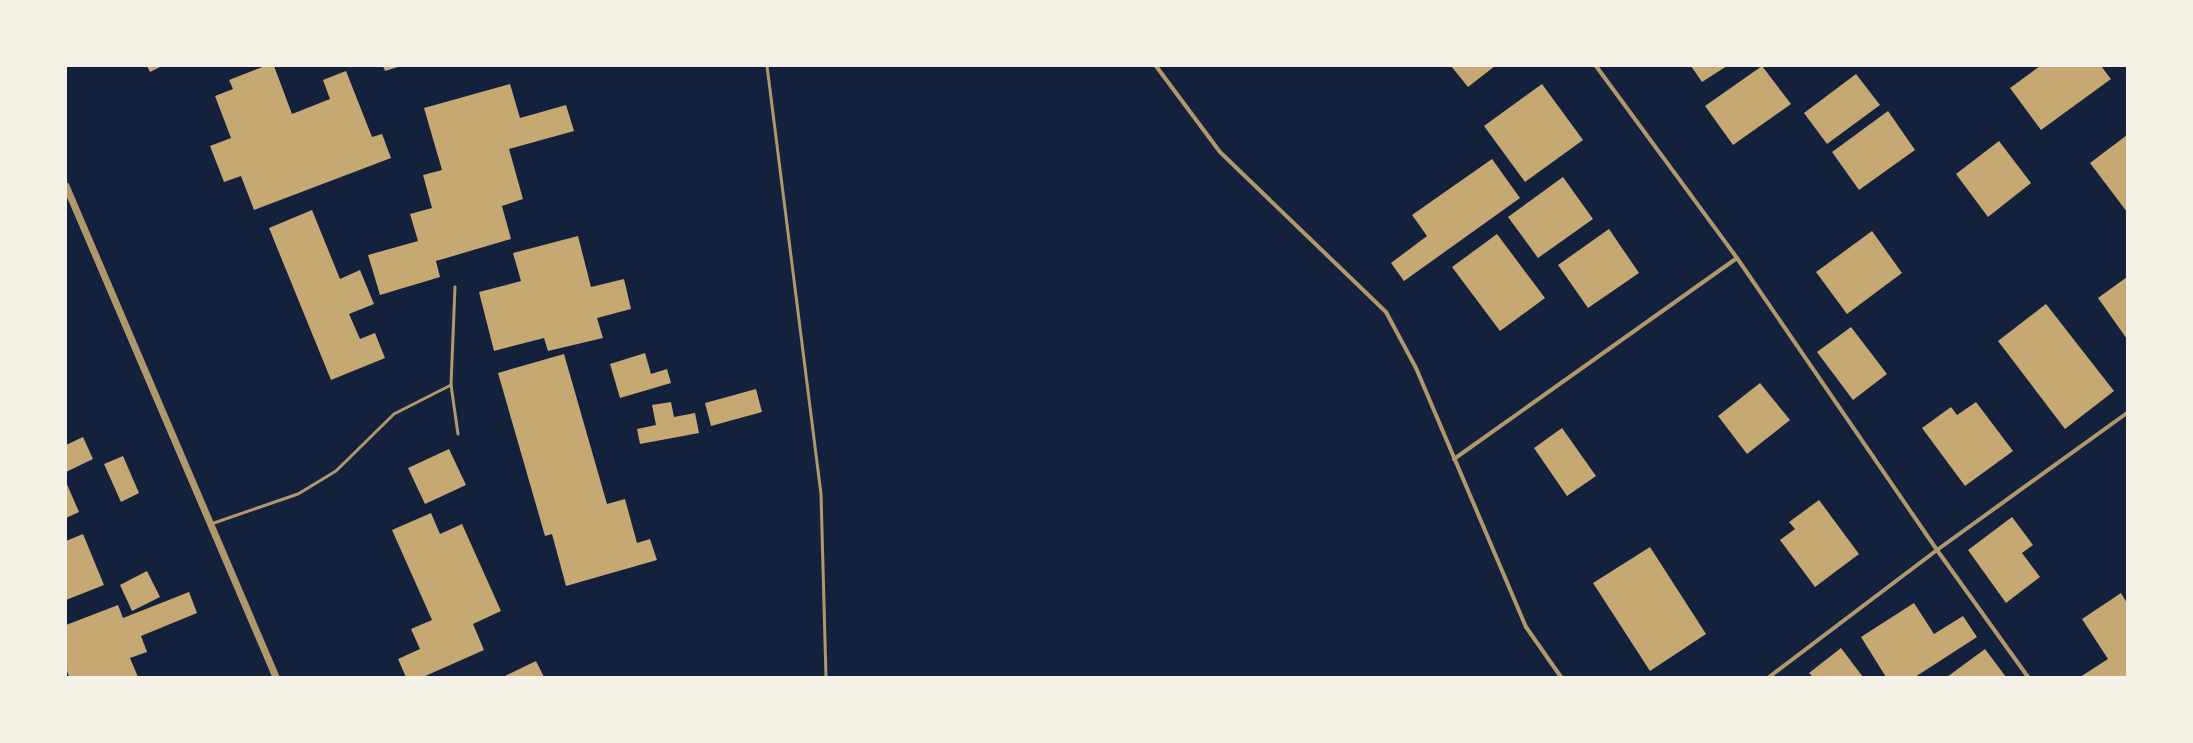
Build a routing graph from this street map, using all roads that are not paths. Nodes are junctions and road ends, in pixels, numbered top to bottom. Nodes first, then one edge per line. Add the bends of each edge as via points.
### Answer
1 (767, 66) edge
2 (1156, 66) edge
3 (1596, 66) edge
4 (66, 186) edge
5 (1737, 258) junction
6 (455, 287) dead end
7 (451, 385) junction
8 (2127, 413) edge
9 (458, 434) dead end
10 (1454, 458) junction
11 (210, 524) junction
12 (1937, 550) junction
13 (276, 677) edge
14 (826, 677) edge
15 (1561, 677) edge
16 (1769, 677) edge
17 (2028, 677) edge

1 - 14 lane via 821,494
2 - 10 street via 1220,152 1386,312 1416,368
3 - 5 street
4 - 11 street
5 - 10 street
5 - 12 street
6 - 7 lane
7 - 9 lane
7 - 11 lane via 394,414 336,471 298,494
8 - 12 street
10 - 15 street via 1526,626
11 - 13 street
12 - 16 street
12 - 17 street

